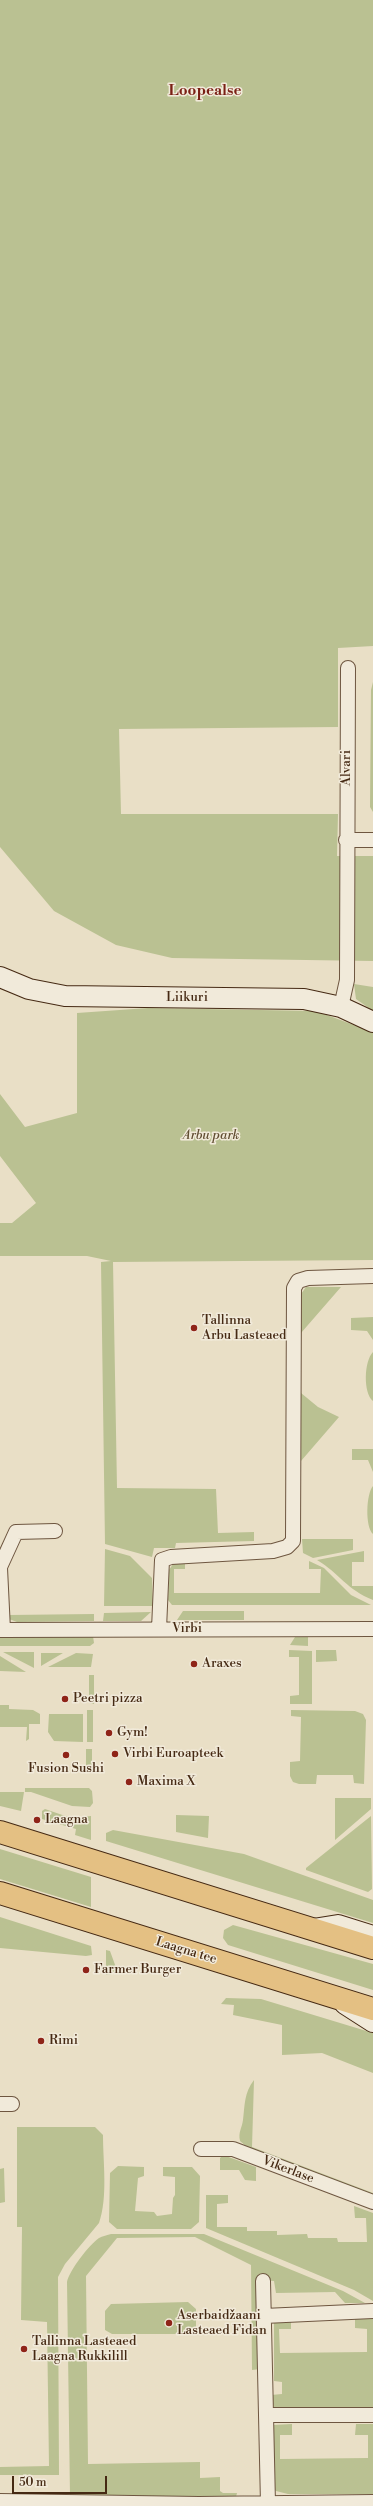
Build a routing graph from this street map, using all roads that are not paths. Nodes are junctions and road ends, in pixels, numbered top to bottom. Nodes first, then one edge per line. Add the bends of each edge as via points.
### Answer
1 (348, 668) dead end
2 (346, 840) junction
3 (373, 840) edge
4 (0, 977) edge
5 (342, 1007) junction
6 (373, 1022) edge
7 (373, 1276) edge
8 (55, 1531) dead end
9 (0, 1567) edge
10 (159, 1629) junction
11 (373, 1629) edge
12 (1, 1630) edge
13 (0, 1832) edge
14 (0, 1893) edge
15 (313, 1929) junction
16 (373, 1936) edge
17 (373, 1948) edge
18 (333, 1997) junction
19 (373, 2009) edge
20 (373, 2022) edge
21 (202, 2149) dead end
22 (373, 2202) edge
23 (263, 2281) dead end
24 (373, 2311) edge
25 (264, 2316) junction
26 (266, 2415) junction
27 (373, 2415) edge
28 (0, 2501) edge
29 (373, 2502) edge
30 (268, 2504) junction
31 (326, 2505) edge

1 - 2 street, Alvari
2 - 3 street
2 - 5 street, Alvari via 348,980
4 - 5 street, Liikuri via 29,989 65,996 292,999
5 - 6 street, Liikuri
7 - 10 street via 308,1278 298,1281 294,1288 293,1541 287,1547 274,1551 171,1556 162,1560
8 - 9 street via 16,1532
9 - 12 street
10 - 11 street, Virbi
10 - 12 street, Virbi
13 - 15 main road
14 - 18 main road, Laagna tee
15 - 16 street via 338,1924
15 - 17 main road
18 - 19 main road, Laagna tee
18 - 20 street
21 - 22 street, Vikerlase via 233,2149
23 - 25 street
24 - 25 street
25 - 26 street
26 - 27 street
26 - 30 street
28 - 30 street
29 - 31 street
30 - 31 street

